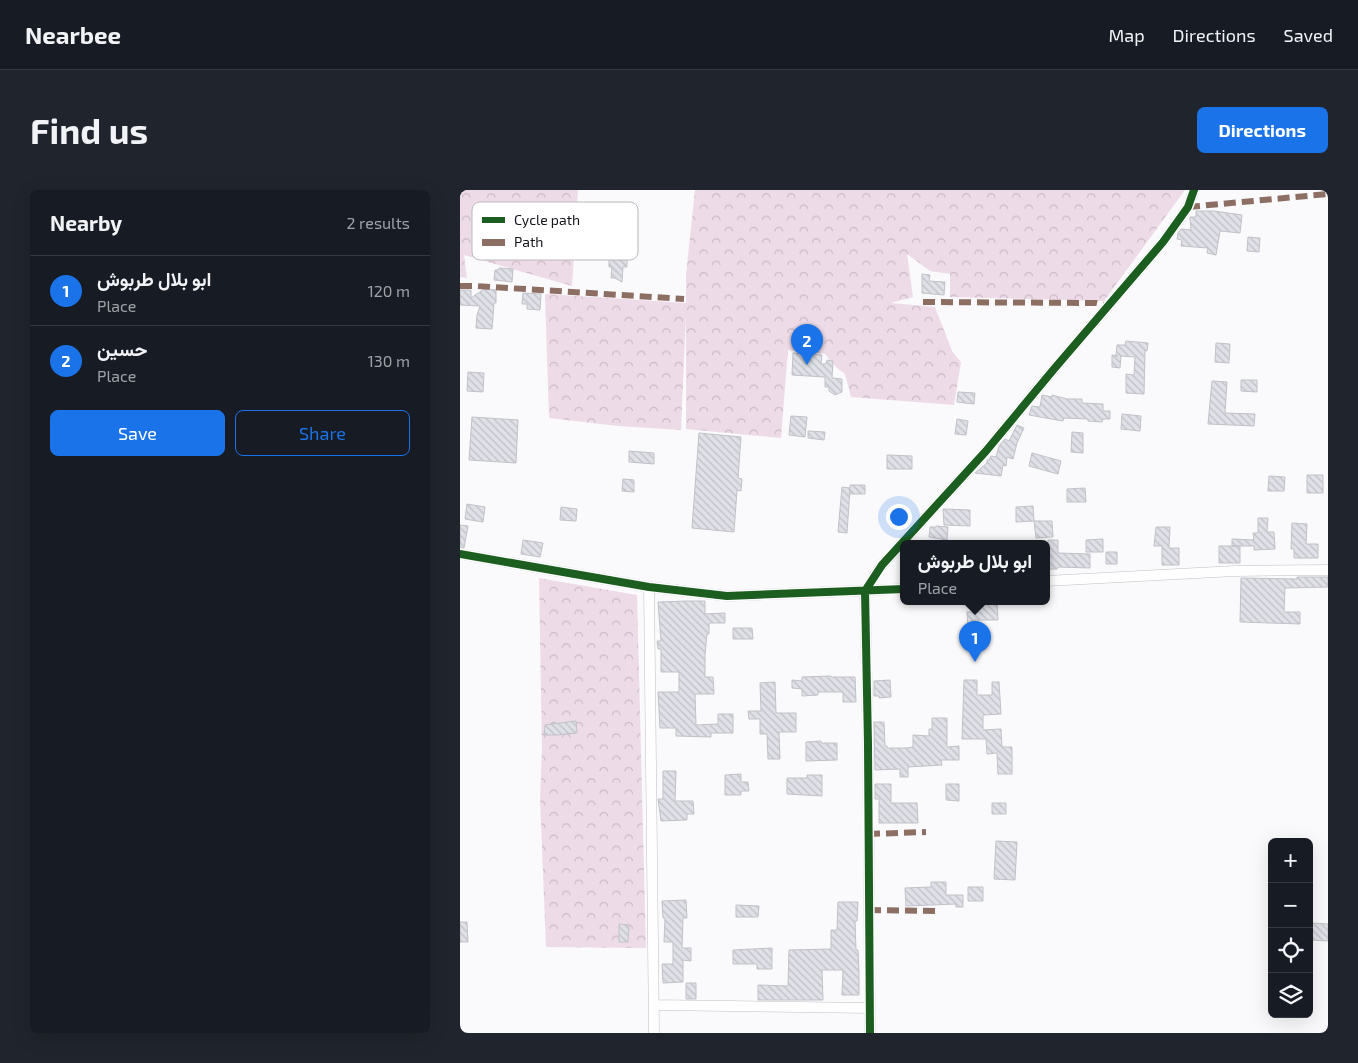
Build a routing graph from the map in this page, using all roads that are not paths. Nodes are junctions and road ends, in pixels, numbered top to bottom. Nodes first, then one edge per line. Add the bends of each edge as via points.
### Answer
1 (1194, 190) edge
2 (905, 540) edge
3 (900, 545) edge
4 (460, 554) edge
5 (1328, 570) edge
6 (1050, 581) edge
7 (649, 587) junction
8 (900, 589) edge
9 (865, 591) junction
10 (654, 1005) junction
11 (870, 1008) junction
12 (654, 1033) edge
13 (870, 1033) edge

1 - 2 street via 1188,207 1163,242 986,451
3 - 9 street
4 - 7 street
5 - 6 street via 1235,571
7 - 9 street via 727,596
7 - 10 street
8 - 9 street
9 - 11 street
10 - 11 street
10 - 12 street
11 - 13 street

